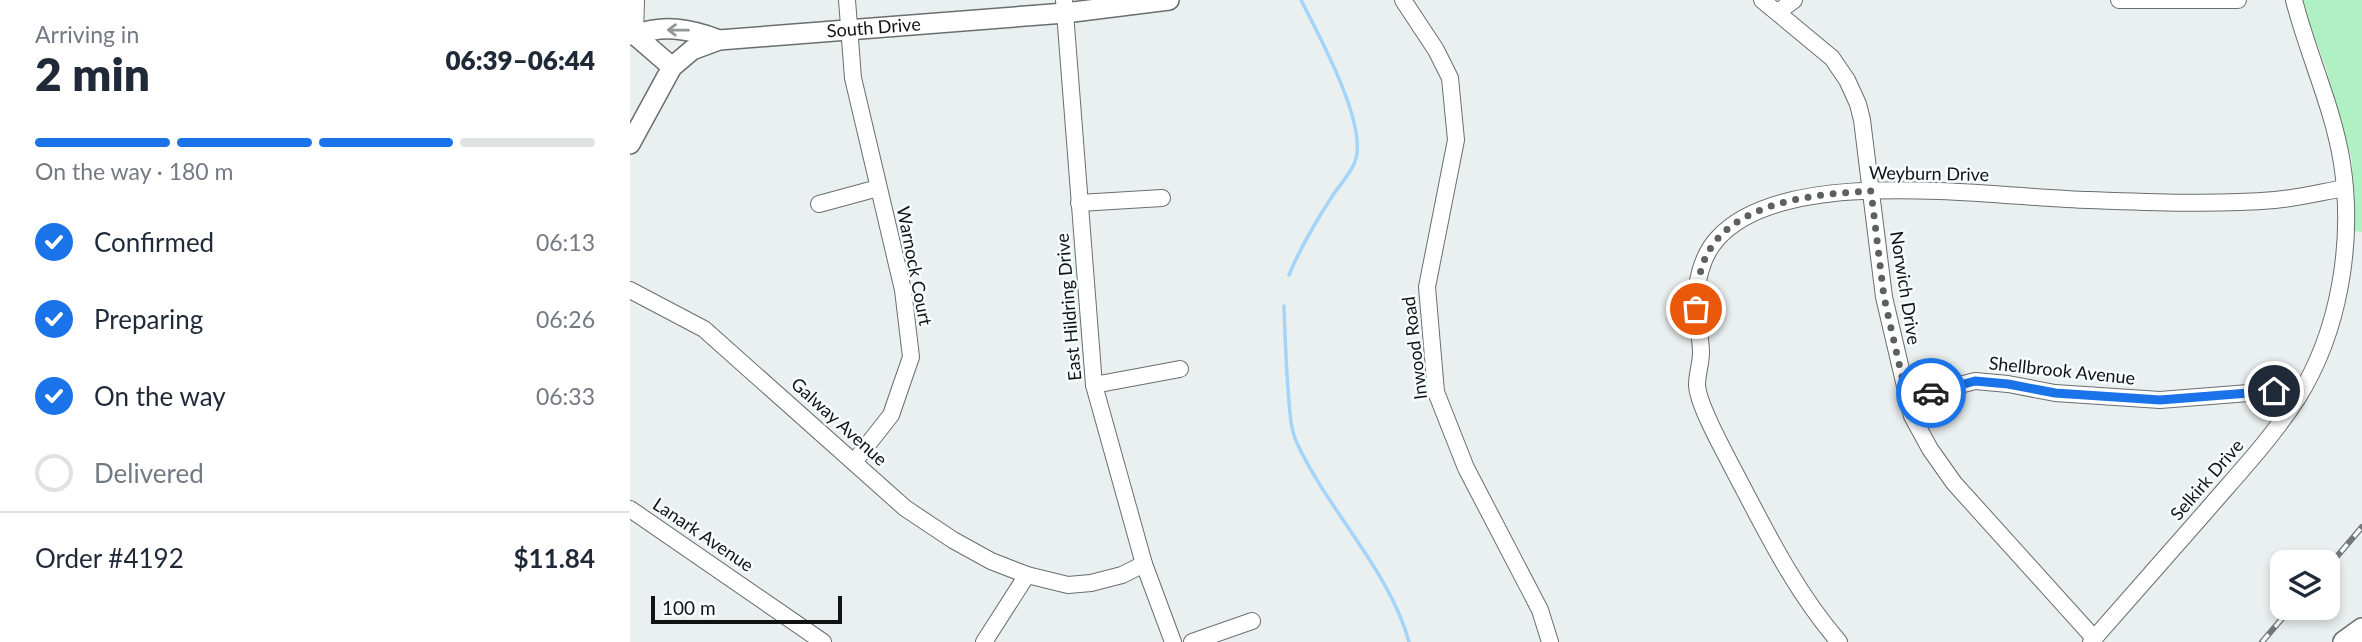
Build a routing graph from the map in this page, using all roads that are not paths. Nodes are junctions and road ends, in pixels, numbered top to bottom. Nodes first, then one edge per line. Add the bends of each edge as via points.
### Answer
1 (636, 0) edge
2 (847, 0) edge
3 (1169, 0) edge
4 (1403, 0) edge
5 (1762, 0) edge
6 (1794, 0) edge
7 (2119, 0) edge
8 (2238, 0) edge
9 (2294, 0) edge
10 (1065, 6) edge
11 (1778, 12) junction
12 (848, 30) junction
13 (633, 35) edge
14 (719, 40) junction
15 (672, 67) junction
16 (630, 144) edge
17 (878, 188) junction
18 (2345, 188) junction
19 (1871, 191) junction
20 (1162, 198) dead end
21 (1079, 203) junction
22 (819, 204) dead end
23 (630, 290) edge
24 (1180, 369) dead end
25 (1094, 385) junction
26 (2298, 397) junction
27 (1907, 399) junction
28 (854, 462) junction
29 (630, 509) edge
30 (1144, 564) junction
31 (1027, 575) junction
32 (1252, 621) dead end
33 (2362, 629) edge
34 (2093, 640) edge
35 (823, 642) edge
36 (984, 642) edge
37 (1173, 642) edge
38 (1192, 642) edge
39 (1550, 642) edge
40 (1839, 642) edge
41 (2344, 642) edge

1 - 13 street
2 - 12 street, Warnock Court
3 - 10 street, South Drive
4 - 39 street, Inwood Road via 1450,78 1456,140 1427,287 1436,393 1466,468 1539,610
5 - 11 street, Norwich Drive
6 - 11 street
7 - 8 street
9 - 18 street, Selkirk Drive via 2336,131
10 - 12 street, South Drive
10 - 21 street, East Hildring Drive
11 - 19 street, Norwich Drive via 1832,58 1847,80 1862,120
12 - 14 street, South Drive
12 - 17 street, Warnock Court via 853,78
14 -> 13 street via 693,30 650,30
13 - 15 street
14 - 15 street, South Drive via 692,50
15 - 16 street, South Drive
17 - 22 street, Warnock Court
17 - 28 street, Warnock Court via 903,290 911,358 891,415
18 - 19 street, Weyburn Drive via 2248,202
18 - 26 street, Selkirk Drive via 2344,262 2335,306
19 - 27 street, Norwich Drive via 1884,297
19 - 40 street, Weyburn Drive via 1808,197 1757,211 1731,225 1704,261 1697,285 1701,353 1697,387 1712,429 1784,566
20 - 21 street
21 - 25 street, East Hildring Drive
23 - 28 street, Galway Avenue via 704,329
24 - 25 street
25 - 30 street, East Hildring Drive
26 - 27 street, Shellbrook Avenue via 2274,391 2160,400 2055,393 1975,381
26 - 34 street, Selkirk Drive via 2266,442
27 - 34 street, Norwich Drive via 1930,449 1954,483
28 - 31 street, Galway Avenue via 905,508 953,540
29 - 35 street, Lanark Avenue
30 - 31 street, Galway Avenue via 1091,583 1068,585
30 - 37 street, East Hildring Drive
31 - 36 street
32 - 38 street
33 - 41 main road

